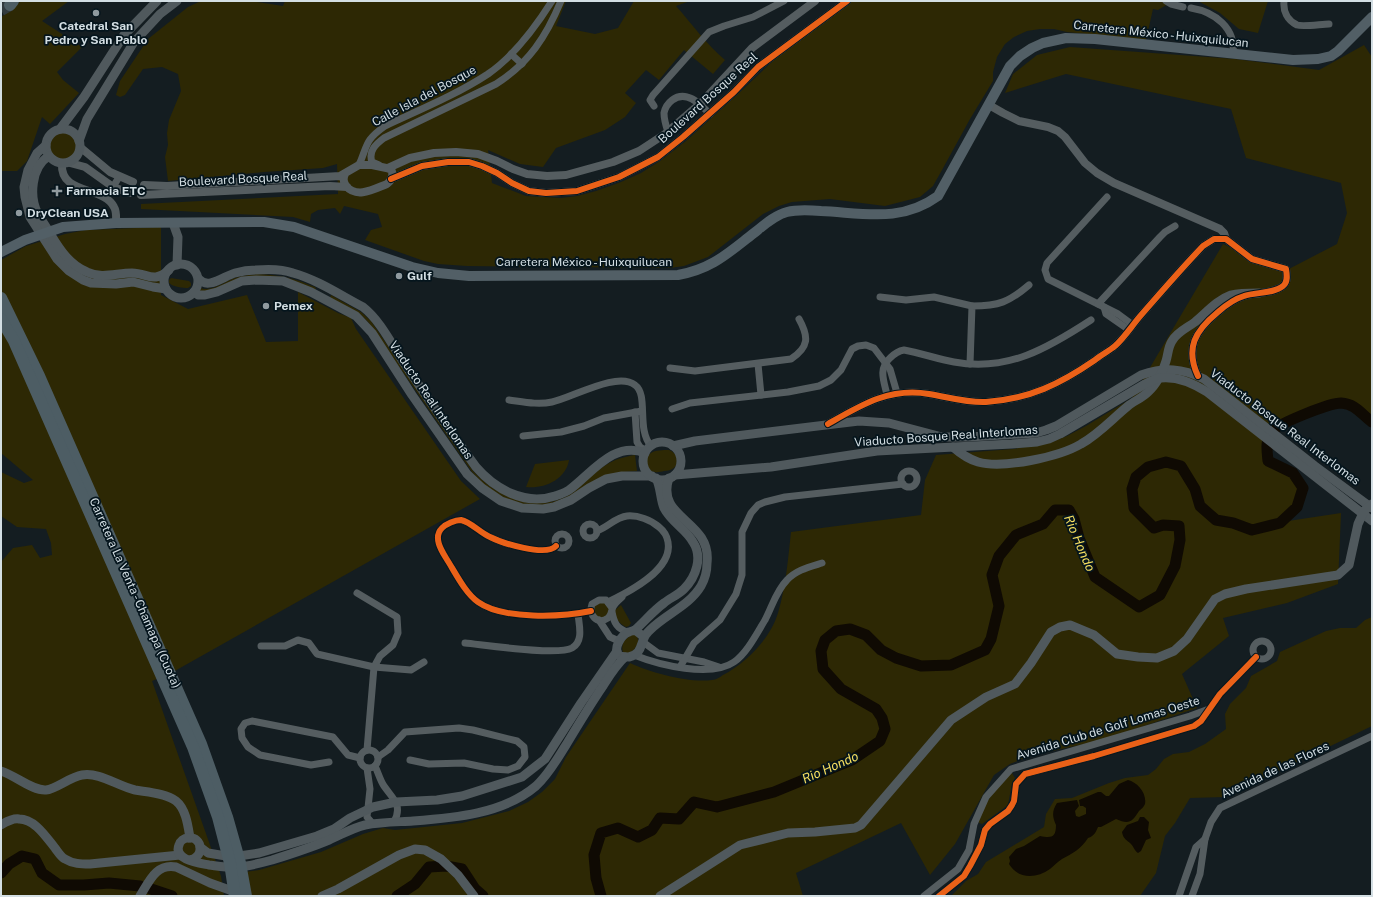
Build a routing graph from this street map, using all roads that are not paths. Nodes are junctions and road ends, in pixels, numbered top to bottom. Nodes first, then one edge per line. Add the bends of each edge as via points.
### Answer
1 (157, 1) edge
2 (177, 1) edge
3 (552, 1) edge
4 (561, 1) edge
5 (784, 1) edge
6 (815, 1) edge
7 (847, 1) edge
8 (1166, 1) edge
9 (1284, 1) edge
10 (1183, 7) dead end
11 (1191, 8) dead end
12 (1372, 17) edge
13 (1329, 24) dead end
14 (511, 54) junction
15 (1233, 54) junction
16 (522, 64) junction
17 (989, 104) junction
18 (700, 105) junction
19 (665, 112) junction
20 (710, 114) junction
21 (60, 129) junction
22 (668, 132) junction
23 (80, 144) junction
24 (46, 146) junction
25 (49, 156) junction
26 (66, 164) junction
27 (359, 166) junction
28 (379, 166) junction
29 (388, 168) junction
30 (345, 174) junction
31 (119, 177) junction
32 (391, 180) junction
33 (133, 182) dead end
34 (144, 185) dead end
35 (155, 186) junction
36 (113, 187) junction
37 (347, 187) junction
38 (130, 193) dead end
39 (141, 195) dead end
40 (154, 196) junction
41 (1107, 197) dead end
42 (116, 223) junction
43 (173, 223) junction
44 (1175, 226) dead end
45 (1226, 239) junction
46 (1, 252) edge
47 (173, 268) junction
48 (199, 279) junction
49 (1029, 285) dead end
50 (166, 289) junction
51 (194, 292) junction
52 (1259, 293) junction
53 (1, 298) edge
54 (880, 298) dead end
55 (972, 306) junction
56 (1101, 306) junction
57 (1, 319) edge
58 (799, 319) dead end
59 (1091, 320) dead end
60 (1131, 328) junction
61 (885, 363) junction
62 (758, 364) junction
63 (970, 364) junction
64 (670, 368) dead end
65 (1198, 376) junction
66 (1210, 389) junction
67 (897, 393) junction
68 (761, 395) junction
69 (887, 395) junction
70 (510, 400) dead end
71 (672, 409) dead end
72 (638, 411) junction
73 (828, 424) junction
74 (523, 436) dead end
75 (674, 446) junction
76 (953, 447) junction
77 (647, 450) junction
78 (672, 476) junction
79 (654, 477) junction
80 (903, 484) dead end
81 (1372, 504) edge
82 (1372, 508) edge
83 (1371, 520) edge
84 (597, 531) dead end
85 (556, 546) dead end
86 (822, 563) dead end
87 (357, 593) dead end
88 (611, 607) junction
89 (591, 611) junction
90 (578, 614) junction
91 (599, 620) junction
92 (632, 631) junction
93 (644, 639) junction
94 (465, 643) dead end
95 (261, 646) dead end
96 (618, 646) junction
97 (630, 656) junction
98 (1256, 657) dead end
99 (685, 658) junction
100 (424, 662) dead end
101 (374, 667) junction
102 (680, 667) junction
103 (721, 668) junction
104 (1209, 709) junction
105 (1372, 736) edge
106 (367, 750) junction
107 (378, 757) junction
108 (360, 758) junction
109 (410, 760) dead end
110 (329, 762) dead end
111 (375, 766) junction
112 (367, 768) junction
113 (1011, 769) junction
114 (1, 771) edge
115 (1020, 778) junction
116 (396, 802) junction
117 (368, 810) junction
118 (394, 822) junction
119 (373, 824) junction
120 (974, 824) junction
121 (1, 825) edge
122 (985, 830) junction
123 (190, 838) junction
124 (1205, 839) junction
125 (230, 844) junction
126 (200, 847) junction
127 (180, 855) junction
128 (189, 860) junction
129 (140, 896) edge
130 (235, 896) edge
131 (246, 896) edge
132 (249, 896) edge
133 (322, 896) edge
134 (474, 896) edge
135 (660, 896) edge
136 (924, 896) edge
137 (939, 896) edge
138 (1180, 896) edge
139 (1192, 896) edge

1 - 21 main road via 124,35
2 - 23 main road via 160,14 134,42 87,119
3 - 14 street, Calle Isla del Bosque via 538,23
4 - 16 street, Calle Isla del Bosque via 541,41
5 - 19 street via 753,17 709,32 650,100 655,107
6 - 18 street, Boulevard Bosque Real via 752,48
7 - 20 street, Boulevard Bosque Real via 758,67
8 - 10 street
9 - 13 street via 1286,17 1298,25
11 - 15 street via 1207,13 1225,26 1232,38
12 - 15 main road, Carretera México - Huixquilucan via 1342,48 1324,58 1293,60
14 - 16 street
14 - 27 street, Calle Isla del Bosque via 489,73 466,87 375,133 364,148
15 - 17 main road, Carretera México - Huixquilucan via 1066,38 1042,43 1020,56 1010,66
16 - 28 street, Calle Isla del Bosque via 496,84 384,138 372,151 372,162
17 - 43 main road, Carretera México - Huixquilucan via 938,196 930,202 907,212 882,215 806,210 787,212 770,220 717,262 695,272 678,275 438,273 412,267 294,227 264,222
17 - 45 street via 1019,121 1048,127 1065,137 1085,163 1097,173 1131,191 1220,229
18 - 19 street via 693,99 680,96 669,102
18 - 20 street
18 - 22 street, Boulevard Bosque Real
19 - 22 street
20 - 32 street, Boulevard Bosque Real via 658,157 619,177 577,191 529,191 492,171 468,162 422,166
21 - 23 main road via 68,129 75,133
21 - 24 main road via 50,135
22 - 29 street, Boulevard Bosque Real via 639,151 614,162 566,175 527,174 478,154 456,152 416,157
23 - 26 main road via 79,154
23 - 31 street via 103,167
24 - 25 main road
24 - 50 main road via 37,153 28,170 24,187 30,217 57,259 72,274 92,283 132,282
25 - 26 main road via 57,163
25 - 47 main road via 43,160 36,173 33,196 37,213 68,259 86,272 101,275 133,273 156,278
26 - 36 street via 89,169
26 - 42 street via 62,170 65,179 106,198 115,210
27 - 28 street
27 - 30 street
28 - 29 street
29 - 32 street via 393,173
30 - 35 street, Boulevard Bosque Real
30 - 37 street via 344,181
31 - 33 street
31 - 36 street
32 - 37 street, Boulevard Bosque Real via 387,184 361,193
34 - 35 street, Boulevard Bosque Real
35 - 40 street
36 - 38 street
37 - 40 street, Boulevard Bosque Real
39 - 40 street, Boulevard Bosque Real
41 - 56 street via 1047,263 1045,270 1048,279
42 - 43 main road, Carretera México - Huixquilucan
42 - 46 main road, Carretera México - Huixquilucan via 63,227 25,240
43 - 47 main road via 178,237
44 - 56 street via 1160,237
45 - 52 street via 1252,259 1286,269 1287,278 1283,286
45 - 60 street via 1220,238 1203,246
47 - 48 main road via 187,266 193,269
47 - 50 main road via 166,276
48 - 51 main road
48 - 77 main road, Viaducto Real Interlomas via 205,284 242,271 286,271 317,283 363,307 381,327 476,467 485,477 511,493 534,499 552,497 568,491 610,457 632,450
49 - 55 street via 1015,297 999,304
50 - 51 main road via 179,298 187,297
51 - 79 main road, Viaducto Real Interlomas via 205,295 242,281 283,281 312,292 356,316 372,333 412,396 467,474 501,501 522,508 542,509 572,500 606,479 622,476
52 - 65 street via 1234,299 1209,319 1198,333 1192,357
52 - 76 main road via 1232,295 1219,301 1179,333 1172,341 1165,363 1148,392 1106,427 1071,450 1026,462 992,464 966,458
53 - 125 highway, Carretera La Venta - Chamapa (Cuota) via 39,376 202,744 219,791
54 - 55 street via 934,298
55 - 63 street
56 - 60 street via 1118,314
57 - 125 highway, Carretera La Venta - Chamapa (Cuota) via 14,341 171,696
58 - 62 street via 805,330 806,341 799,354 791,359
59 - 63 street via 1037,352 1008,361
60 - 67 street via 1114,346 1080,370 1038,392 1012,399 985,402 914,392
61 - 63 street via 894,354 904,350
61 - 67 street via 892,373
61 - 68 street via 874,348 858,346 852,349 841,370 831,380 802,390
61 - 69 street via 883,370
62 - 64 street via 695,371
62 - 68 street
65 - 66 main road, Viaducto Bosque Real Interlomas
65 - 73 main road, Viaducto Bosque Real Interlomas via 1179,370 1155,370 1141,375 1056,426 1036,433 942,437 889,423 859,421
66 - 76 main road, Viaducto Bosque Real Interlomas via 1177,379 1160,378 1049,439
66 - 82 main road, Viaducto Bosque Real Interlomas
66 - 83 main road, Viaducto Bosque Real Interlomas
67 - 69 street
68 - 71 street via 690,403
69 - 73 street
70 - 72 street via 528,403 552,402 593,387 623,381 635,385 639,390
72 - 74 street via 604,418 573,430
72 - 77 street
73 - 75 main road, Viaducto Bosque Real Interlomas
75 - 77 main road via 662,442
75 - 78 main road via 681,460 680,468
76 - 78 main road, Viaducto Bosque Real Interlomas via 878,451
77 - 79 main road via 643,460 645,468
78 - 79 main road via 664,480
78 - 93 main road via 667,488 671,504 679,516 702,536 706,545 706,576 697,592 658,622
79 - 92 main road via 664,508 694,544 698,551 698,562 693,577 684,589
80 - 99 street via 785,497 758,506 751,513 742,532 742,576 736,594 720,620 694,643
81 - 135 main road via 1364,511 1358,524 1349,565 1338,576 1225,594 1215,599 1187,639 1174,651 1157,658 1118,654 1094,635 1070,625 1060,627 1051,632 1015,684 986,696 951,720 861,825 855,828 788,833 740,845
84 - 88 street via 620,518 636,516 662,529 669,551 664,563
85 - 90 street via 544,550 517,546 490,537 460,520 442,528 438,535 444,555 469,593 491,610 528,615
86 - 103 street via 801,570 787,579 750,645 734,662
87 - 101 street via 397,617 398,633 393,645 380,656
88 - 89 street via 603,599 595,601
88 - 91 street via 608,618
88 - 92 street via 616,626 621,630
89 - 90 street
89 - 91 street via 593,617
90 - 94 street via 580,638 573,648 547,651
91 - 96 street
92 - 93 main road
92 - 96 main road via 623,636
93 - 97 main road via 638,652
93 - 99 street via 658,653
95 - 101 street via 284,646 298,640 309,643 318,654
96 - 97 main road via 620,656
96 - 116 main road via 546,759 522,778 462,796
97 - 102 street
97 - 118 main road via 618,664 545,777 521,797 466,815
98 - 104 street
99 - 102 street
99 - 103 street
100 - 101 street via 411,670
101 - 106 street
102 - 103 street via 702,670
104 - 113 street, Avenida Club de Golf Lomas Oeste
104 - 115 street, Avenida Club de Golf Lomas Oeste via 1194,726 1025,774
105 - 124 street, Avenida de las Flores via 1220,808 1211,822
106 - 107 street via 376,753
106 - 108 street
107 - 109 street via 405,732 459,728 517,741 524,747 526,757 518,766 508,770 464,763 429,764
107 - 111 street
108 - 110 street via 348,755 333,737 252,721 245,723 241,729 242,738 248,747 260,755 311,765
108 - 112 street via 360,762
111 - 112 street
111 - 116 street via 383,785
112 - 117 street via 370,789
113 - 115 street
113 - 120 street, Avenida Club de Golf Lomas Oeste via 986,797
114 - 123 main road via 37,789 47,790 74,776 84,774 96,775 134,790 165,796 176,801 182,809
115 - 122 street, Avenida Club de Golf Lomas Oeste via 1016,784 1014,801 1008,811
116 - 117 main road
116 - 118 street via 398,810
117 - 119 street via 368,817
117 - 126 main road via 317,836 259,853 232,857 208,853
118 - 119 main road
119 - 128 main road via 290,854 239,867 209,865
120 - 122 street
120 - 136 street, Avenida Club de Golf Lomas Oeste via 969,850 958,869
121 - 127 main road via 10,820 27,821 45,835 64,858 77,864
122 - 137 street, Avenida Club de Golf Lomas Oeste via 981,844 964,876
123 - 126 main road via 197,841
123 - 127 main road via 184,838 179,844
124 - 138 street via 1196,847
124 - 139 street via 1200,874
125 - 130 highway, Carretera La Venta - Chamapa (Cuota)
125 - 131 highway, Carretera La Venta - Chamapa (Cuota)
126 - 128 main road via 196,857
127 - 128 main road
129 - 132 main road via 156,871 171,866 225,889
133 - 134 main road via 408,850 415,849 425,850 442,859

